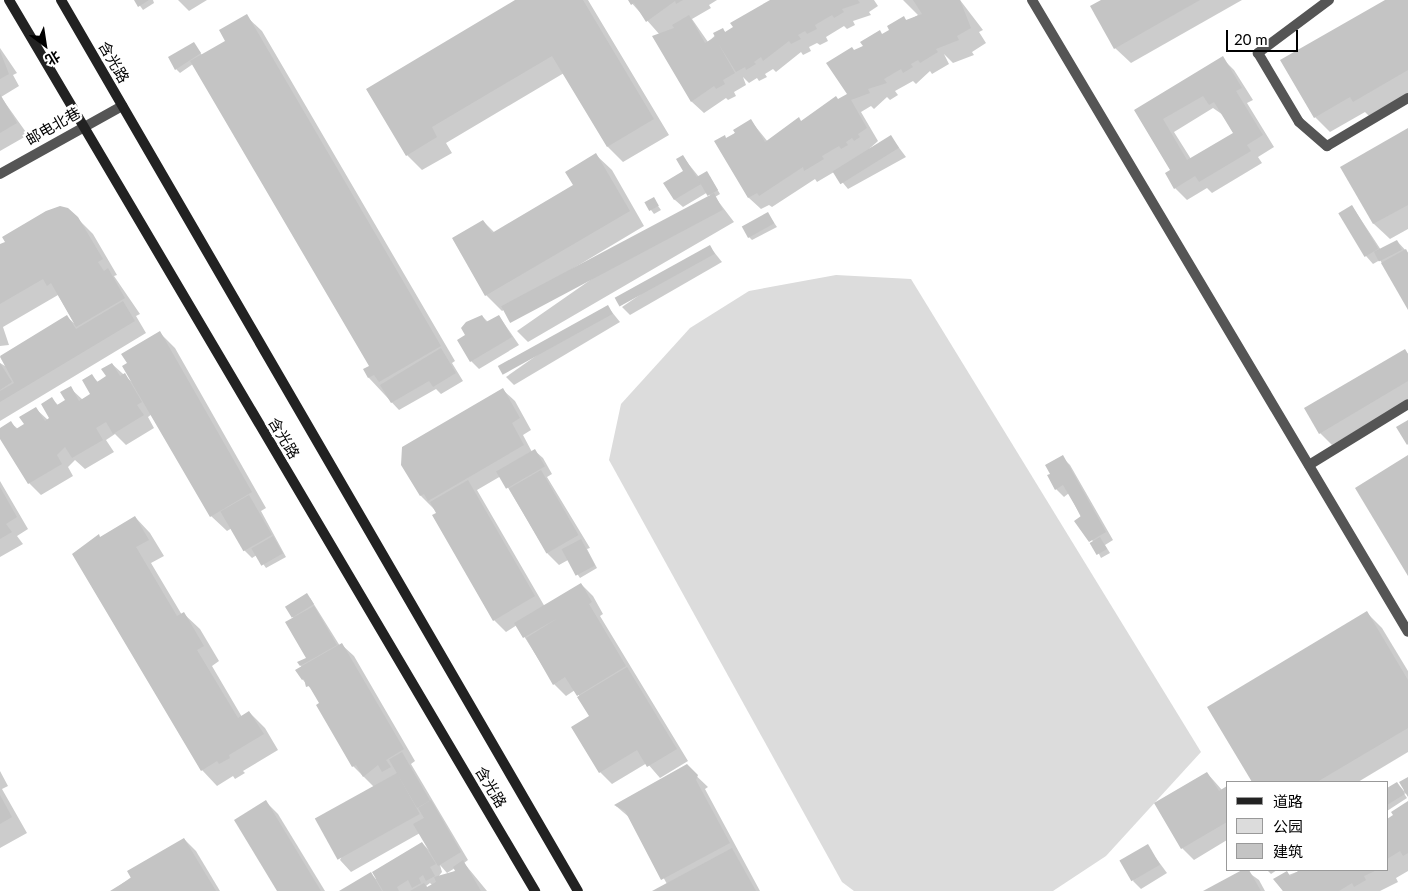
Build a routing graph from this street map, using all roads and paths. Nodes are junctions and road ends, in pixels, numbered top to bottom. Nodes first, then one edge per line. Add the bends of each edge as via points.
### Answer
1 (9, 0) edge
2 (61, 0) edge
3 (1032, 0) edge
4 (1329, 0) edge
5 (1408, 98) edge
6 (122, 106) junction
7 (82, 126) junction
8 (0, 174) edge
9 (1408, 404) edge
10 (1309, 466) junction
11 (1408, 632) edge
12 (535, 891) edge
13 (578, 891) edge

1 - 7 main road, 含光路
2 - 6 main road, 含光路
3 - 10 street
4 - 5 street via 1258,53 1299,122 1327,146
6 - 7 street, 邮电北巷
6 - 13 main road, 含光路
7 - 8 street, 邮电北巷
7 - 12 main road, 含光路
9 - 10 street
10 - 11 street

